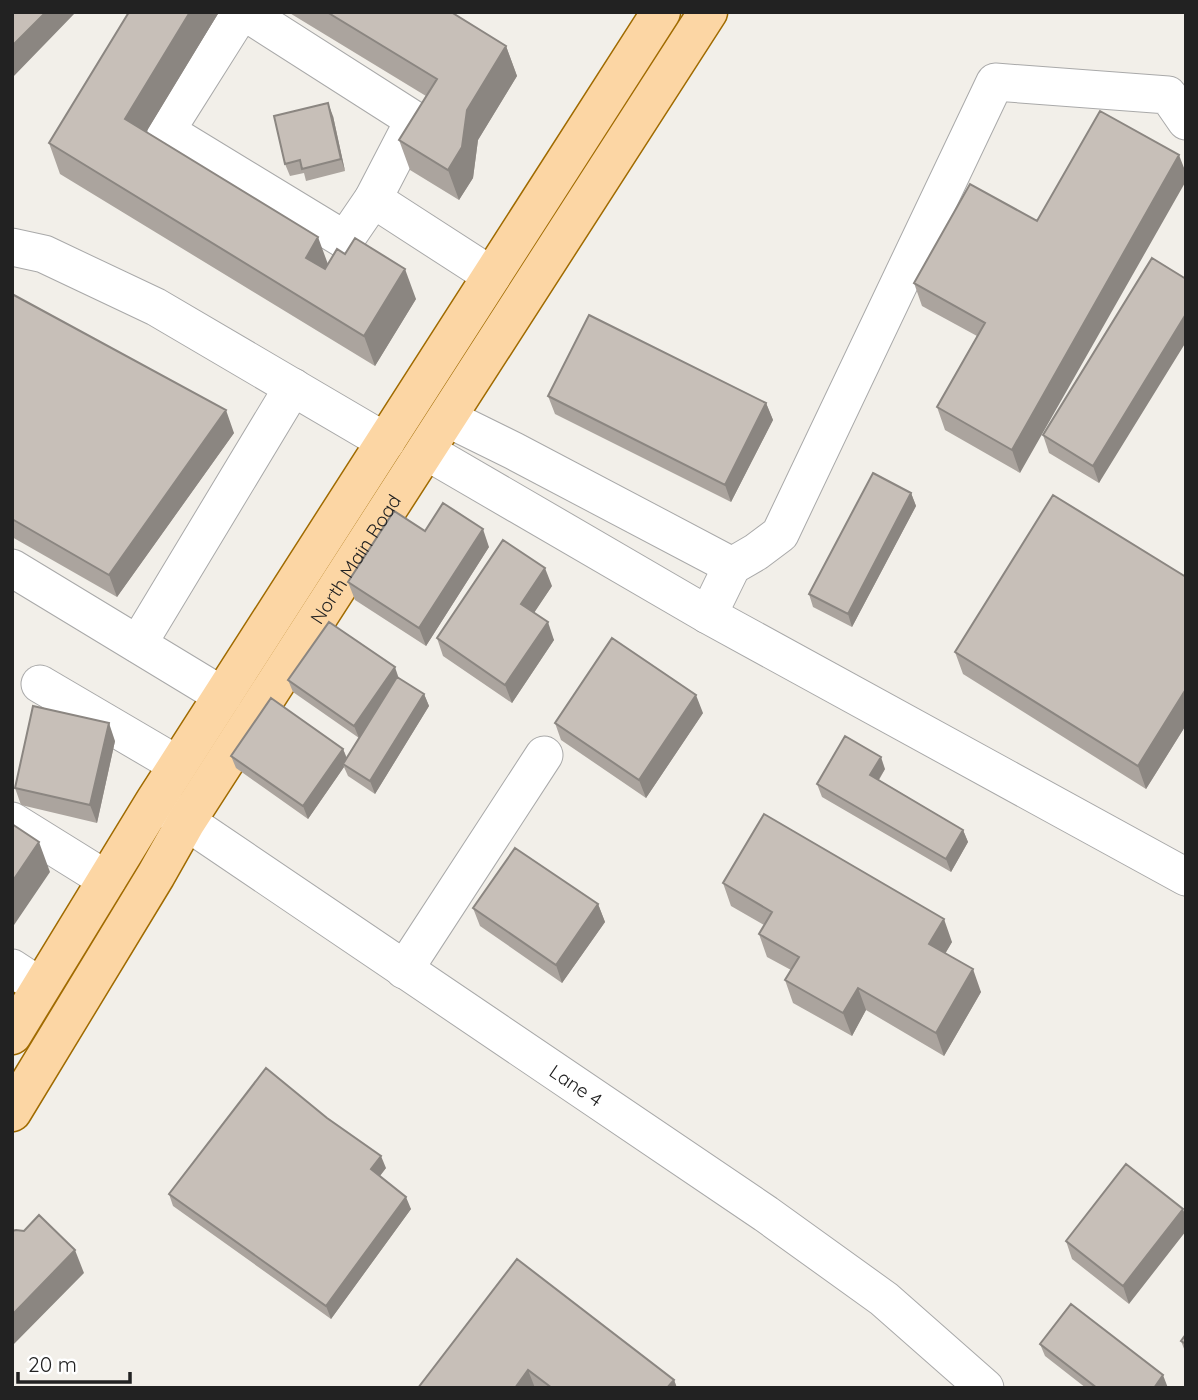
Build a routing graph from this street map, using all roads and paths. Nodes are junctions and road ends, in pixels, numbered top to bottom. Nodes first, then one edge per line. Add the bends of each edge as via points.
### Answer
1 (243, 12) edge
2 (662, 12) edge
3 (708, 12) edge
4 (1186, 121) edge
5 (373, 198) junction
6 (12, 247) edge
7 (492, 276) junction
8 (293, 387) junction
9 (447, 418) junction
10 (386, 442) junction
11 (426, 451) junction
12 (732, 566) junction
13 (12, 568) edge
14 (708, 615) junction
15 (138, 644) junction
16 (40, 684) dead end
17 (223, 696) junction
18 (544, 755) dead end
19 (178, 765) junction
20 (155, 801) junction
21 (12, 821) edge
22 (186, 822) junction
23 (1186, 877) edge
24 (107, 880) junction
25 (404, 970) junction
26 (27, 977) edge
27 (12, 1035) edge
28 (12, 1112) edge
29 (985, 1388) edge

1 - 5 street via 414,120
1 - 5 street via 166,131 345,240
2 - 7 main road, North Main Road
3 - 9 main road, North Main Road
4 - 12 street via 1168,95 995,82 780,534
5 - 7 street
6 - 8 street via 44,254 156,307
7 - 10 main road, North Main Road
8 - 10 street
8 - 15 street
9 - 11 main road, North Main Road
9 - 12 street
10 - 17 main road, North Main Road
11 - 14 street
11 - 22 main road, North Main Road
12 - 14 street
13 - 15 street
14 - 23 street
15 - 17 street
16 - 19 street
17 - 19 main road, North Main Road
18 - 25 street
19 - 20 main road, North Main Road
20 - 22 street, Lane 4
20 - 24 main road, North Main Road
21 - 24 street
22 - 25 street, Lane 4
22 - 28 main road, North Main Road
24 - 26 main road, North Main Road
25 - 29 street, Lane 4 via 766,1214 884,1299
26 - 27 main road, North Main Road

